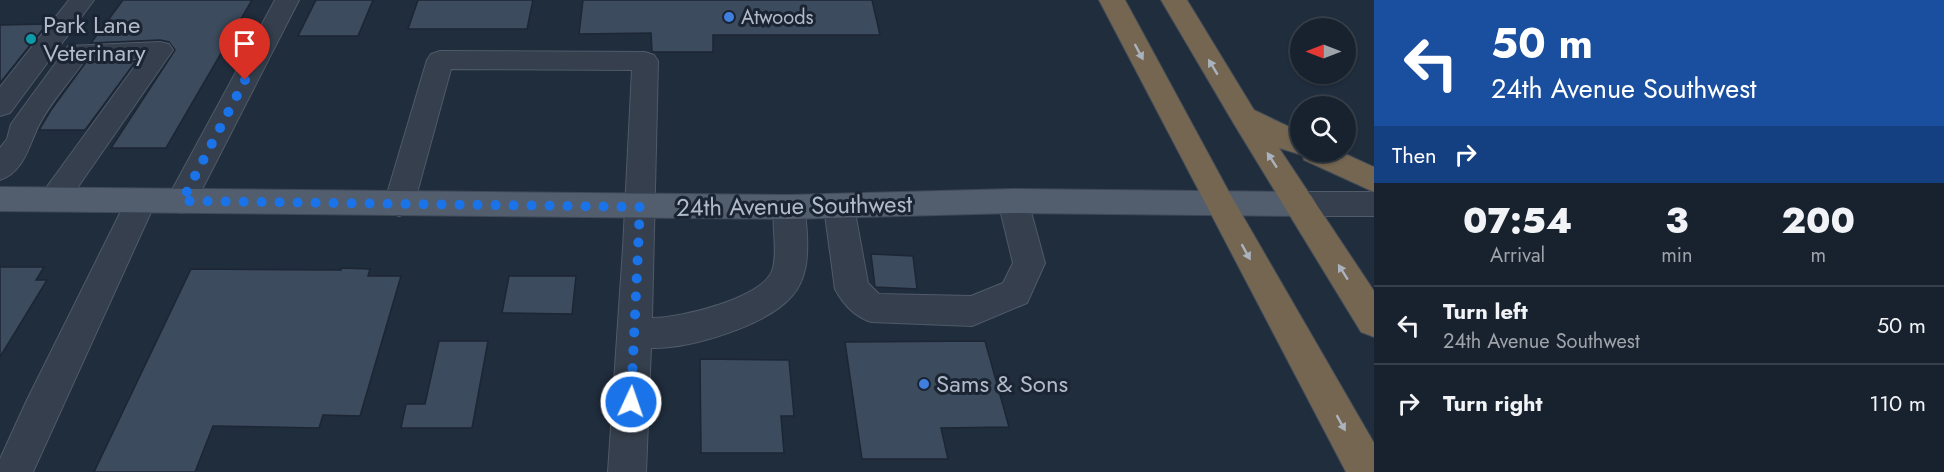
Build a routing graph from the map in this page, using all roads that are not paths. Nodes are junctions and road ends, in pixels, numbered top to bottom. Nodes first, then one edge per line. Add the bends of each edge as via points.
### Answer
1 (82, 0) edge
2 (287, 0) edge
3 (1112, 0) edge
4 (1174, 0) edge
5 (0, 106) edge
6 (1244, 117) junction
7 (1290, 139) edge
8 (1336, 162) edge
9 (0, 169) edge
10 (1374, 180) edge
11 (0, 199) edge
12 (52, 199) junction
13 (141, 201) junction
14 (182, 201) junction
15 (1013, 201) junction
16 (1218, 201) junction
17 (399, 204) junction
18 (1300, 204) junction
19 (1374, 204) edge
20 (640, 207) junction
21 (789, 207) junction
22 (839, 207) junction
23 (1374, 321) edge
24 (634, 332) junction
25 (14, 472) edge
26 (627, 472) edge
27 (1368, 472) edge

1 - 5 street
2 - 14 street
3 -> 16 highway
6 -> 4 highway
6 - 7 highway
18 -> 6 highway
8 - 10 highway
9 - 12 street via 20,142 25,124 77,52 160,50
11 - 12 main road, 24th Avenue Southwest
12 - 13 main road, 24th Avenue Southwest
13 - 14 main road, 24th Avenue Southwest
13 - 25 street
14 - 17 main road, 24th Avenue Southwest
15 - 16 main road, 24th Avenue Southwest
15 - 22 main road, 24th Avenue Southwest
15 - 22 street via 1029,263 1015,293 972,311 871,308 852,289
16 - 18 main road, 24th Avenue Southwest
16 -> 27 highway
17 - 20 main road, 24th Avenue Southwest
17 - 20 street via 440,60 645,62
18 - 19 street
23 -> 18 highway
20 - 21 main road, 24th Avenue Southwest
20 - 24 street
21 - 22 main road, 24th Avenue Southwest
21 - 24 street via 791,265 777,290 695,328
24 - 26 street

